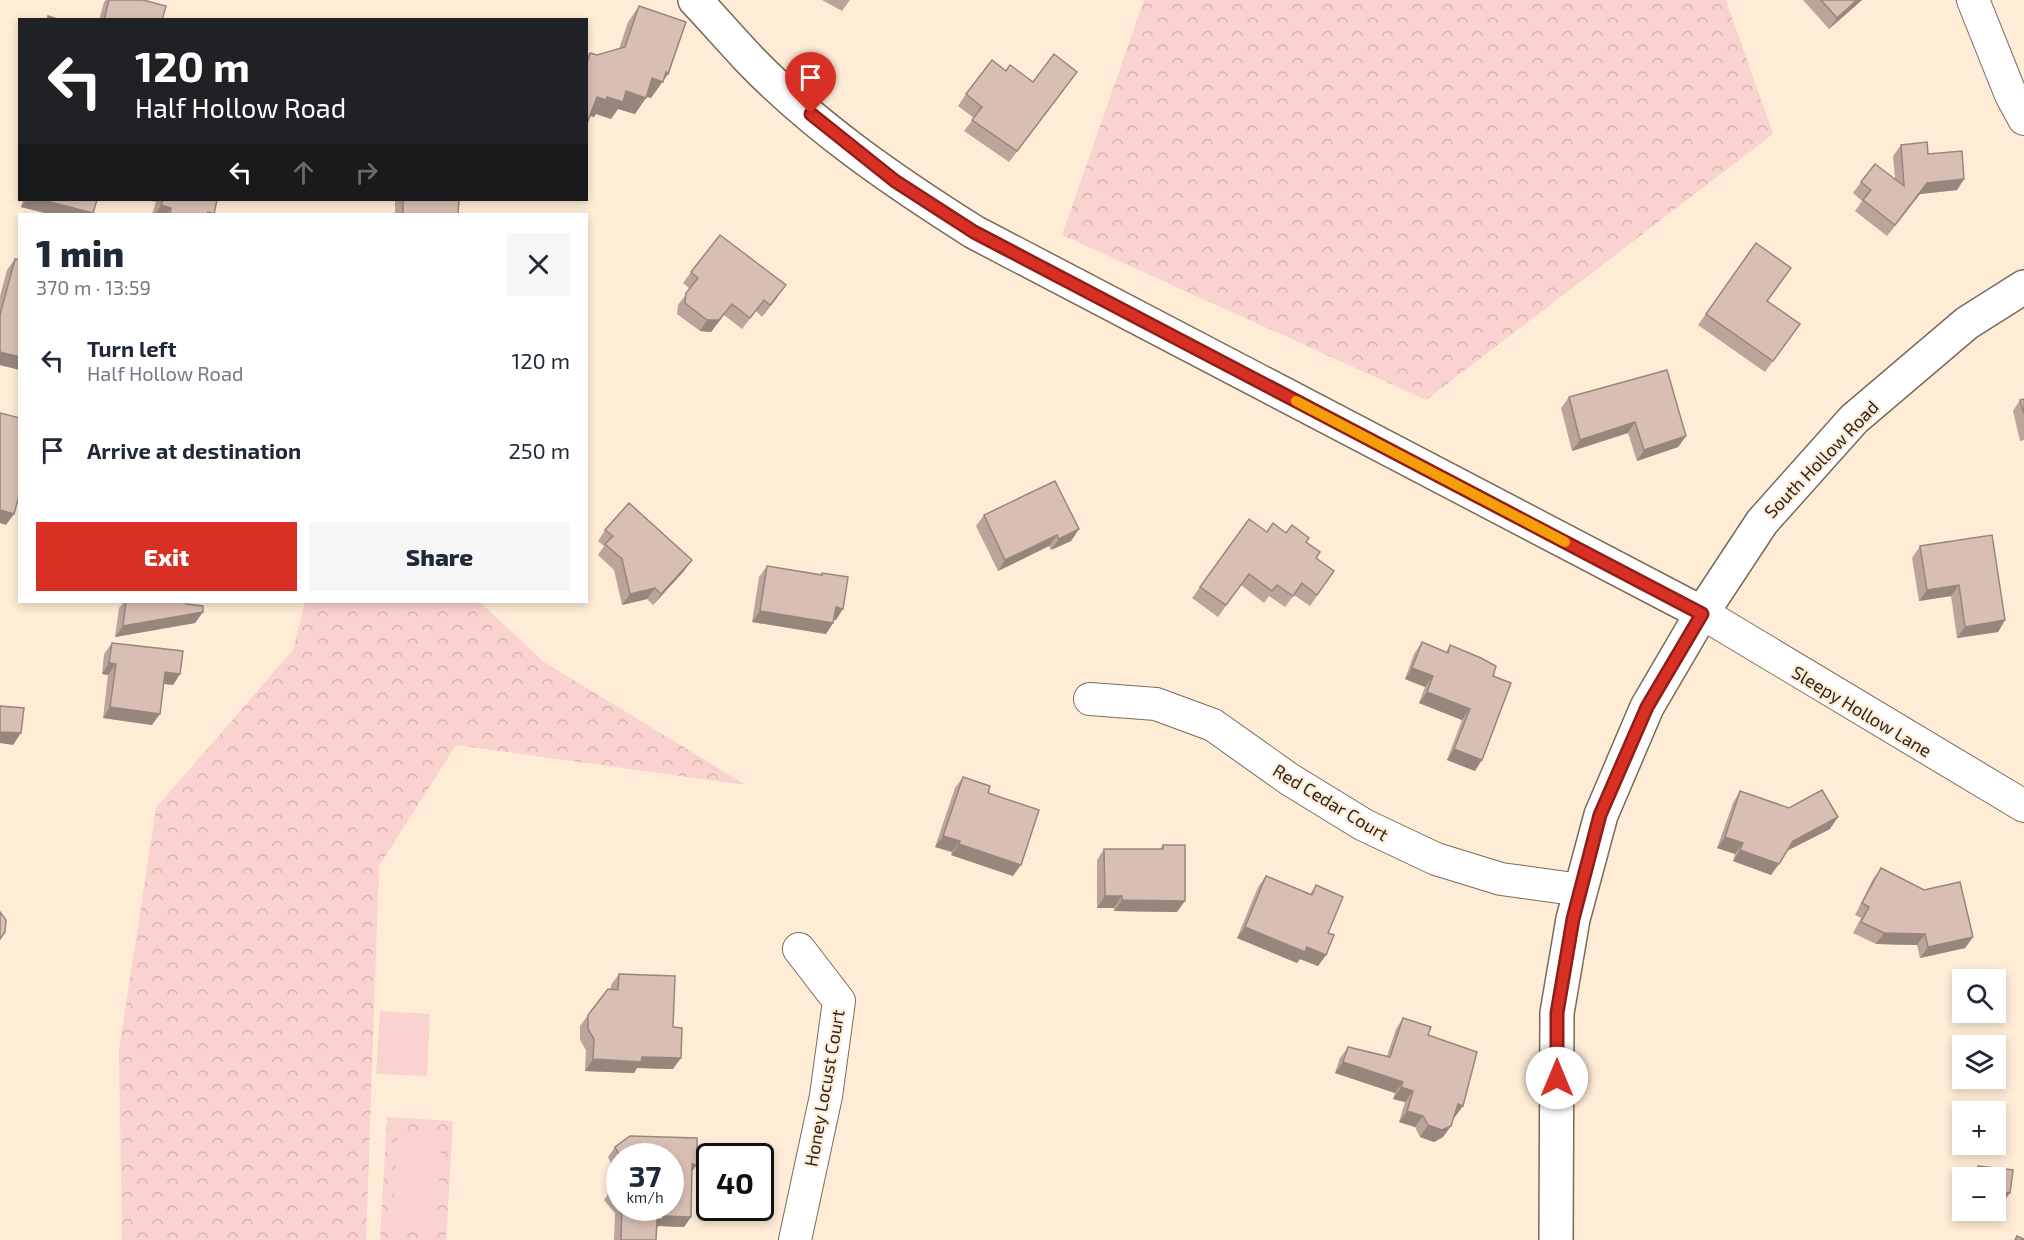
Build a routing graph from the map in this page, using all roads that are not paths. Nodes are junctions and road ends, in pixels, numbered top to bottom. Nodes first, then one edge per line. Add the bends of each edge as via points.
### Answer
1 (695, 0) edge
2 (1973, 0) edge
3 (2024, 119) edge
4 (2024, 287) edge
5 (1702, 614) junction
6 (1090, 699) dead end
7 (2024, 806) edge
8 (1581, 890) junction
9 (800, 949) dead end
10 (795, 1240) edge
11 (1556, 1240) edge

1 - 5 street via 752,63 826,127 895,181 974,232
2 - 3 street
4 - 5 street, South Hollow Road via 1967,323 1854,419 1762,522
5 - 7 street, Sleepy Hollow Lane
5 - 8 street, South Hollow Road via 1647,707 1600,815
6 - 8 street, Red Cedar Court via 1156,704 1214,725 1289,779 1364,825 1436,859 1501,879
8 - 11 street, South Hollow Road via 1557,1013
9 - 10 street, Honey Locust Court via 839,1001 826,1096

